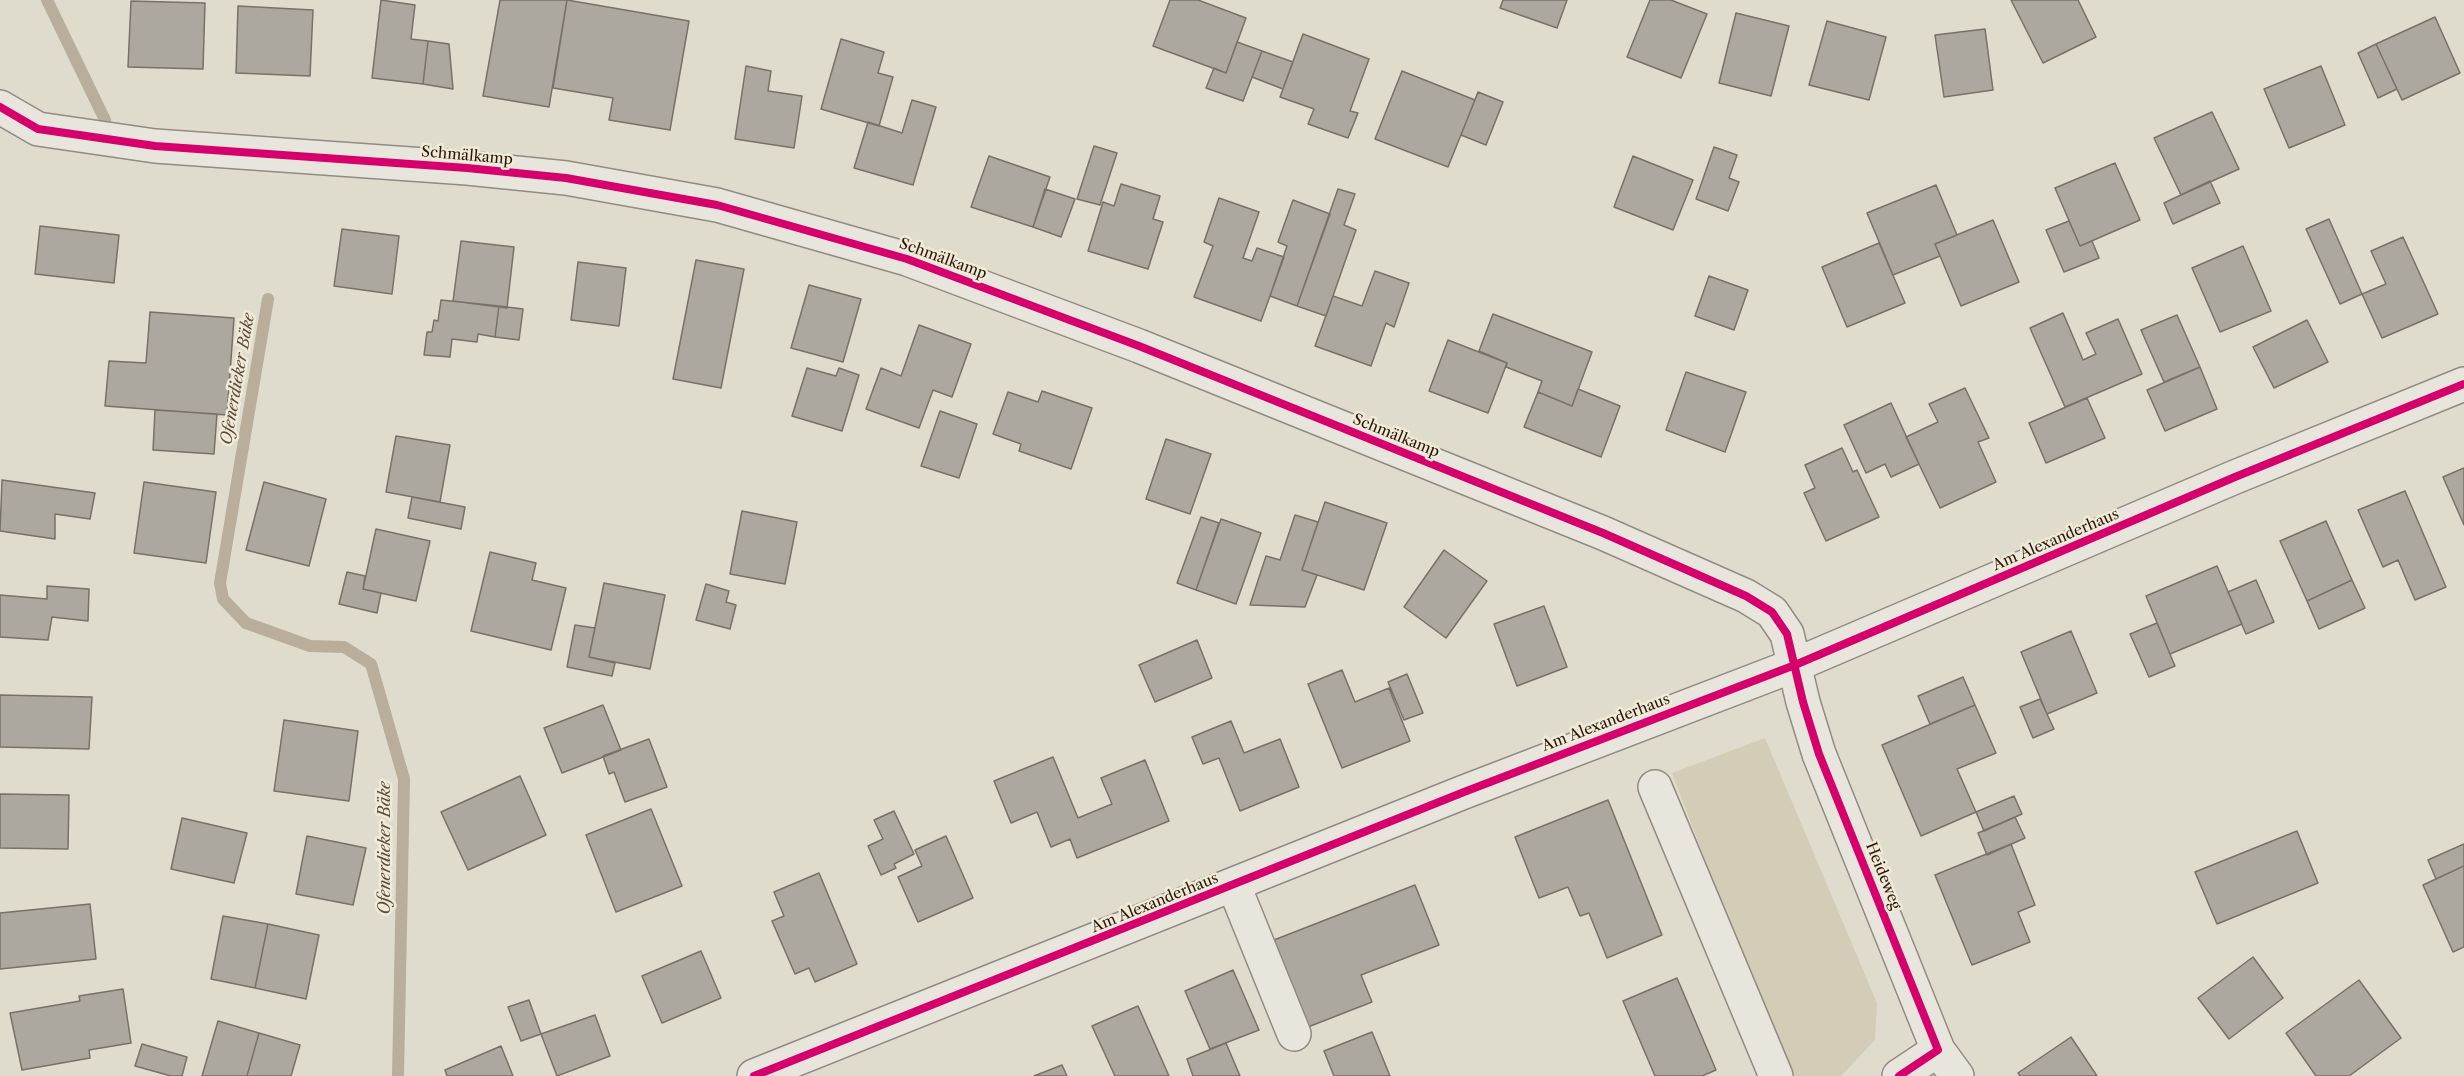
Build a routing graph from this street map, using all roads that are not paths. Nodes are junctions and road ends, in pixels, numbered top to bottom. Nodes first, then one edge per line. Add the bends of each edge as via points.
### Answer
1 (0, 107) edge
2 (2464, 384) edge
3 (1796, 665) junction
4 (1655, 787) dead end
5 (1234, 886) junction
6 (1294, 1034) dead end
7 (1948, 1063) edge
8 (754, 1076) edge
9 (1776, 1076) edge
10 (1899, 1076) edge

1 - 3 street, Schmälkamp via 38,129 154,146 566,178 684,198 907,259 1139,346 1604,533 1746,596 1772,612 1787,634
2 - 3 street, Am Alexanderhaus via 2235,477
3 - 5 street, Am Alexanderhaus via 1464,792
3 - 7 street, Heideweg via 1819,754
4 - 9 street
5 - 6 street, Am Alexanderhaus
5 - 8 street, Am Alexanderhaus
7 - 10 street, Heideweg

